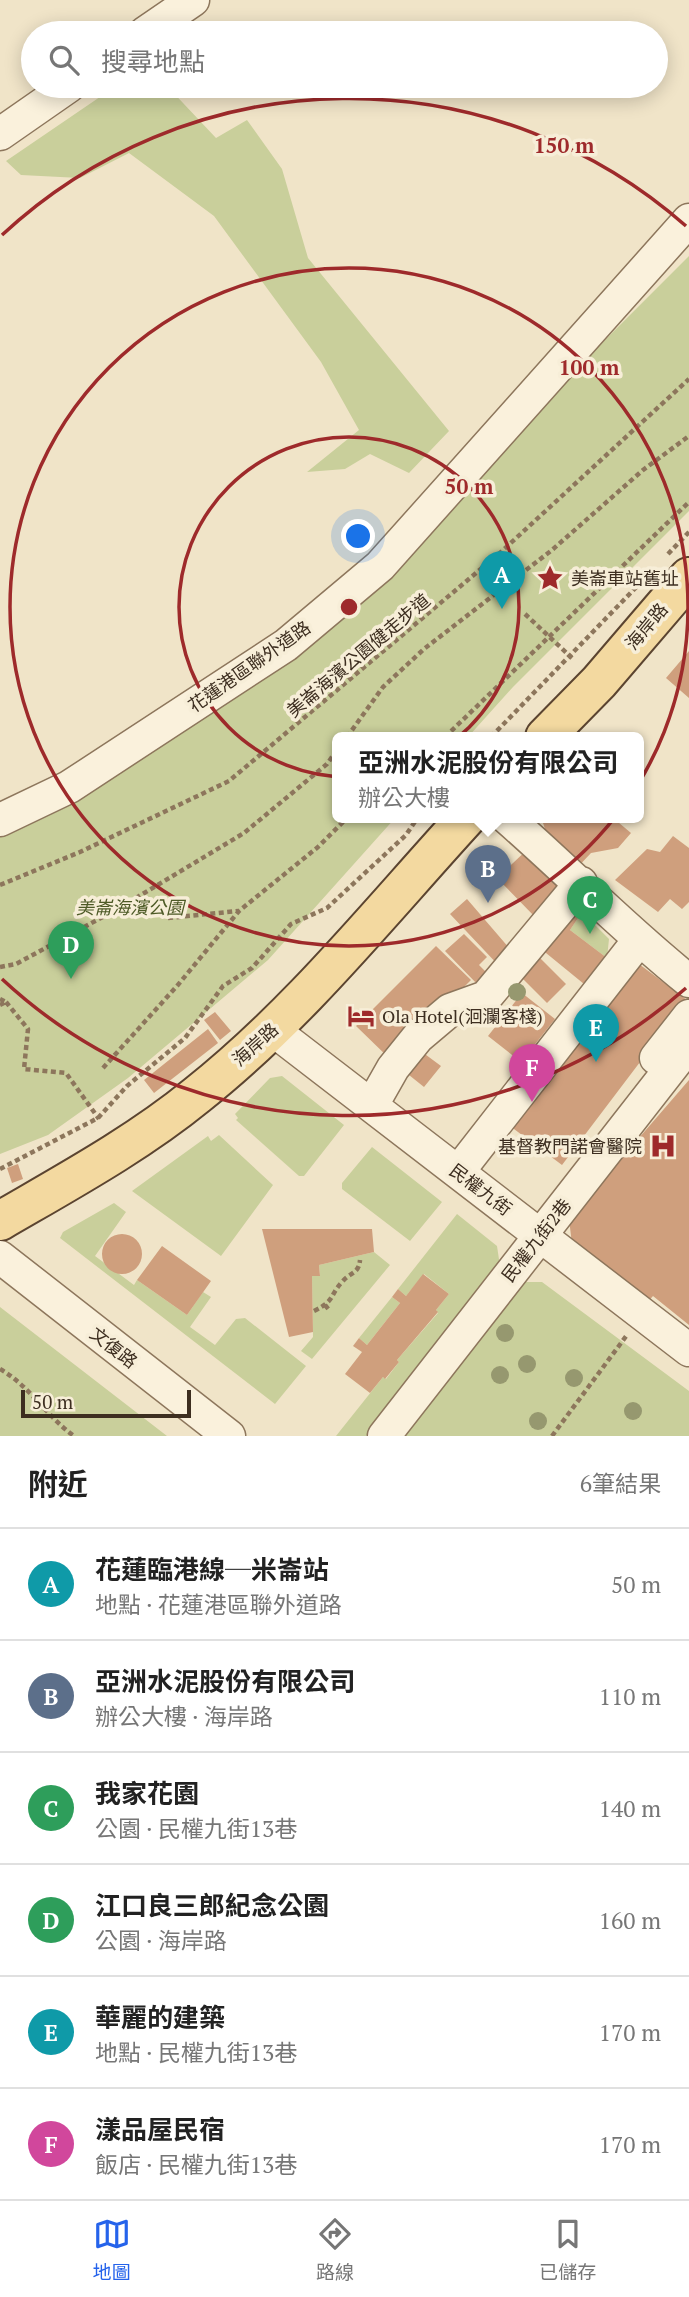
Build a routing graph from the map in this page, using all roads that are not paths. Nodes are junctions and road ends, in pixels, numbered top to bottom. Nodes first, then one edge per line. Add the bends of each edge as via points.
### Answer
1 (193, 0) edge
2 (162, 21) edge
3 (52, 98) edge
4 (0, 134) edge
5 (689, 220) edge
6 (672, 584) edge
7 (550, 732) edge
8 (0, 820) edge
9 (462, 823) edge
10 (513, 823) edge
11 (580, 883) junction
12 (639, 940) junction
13 (689, 981) edge
14 (689, 1016) edge
15 (273, 1030) junction
16 (689, 1045) edge
17 (372, 1105) junction
18 (458, 1171) junction
19 (551, 1191) dead end
20 (0, 1221) edge
21 (540, 1234) junction
22 (0, 1257) edge
23 (689, 1350) edge
24 (229, 1436) edge
25 (384, 1436) edge

1 - 2 street
3 - 4 street
5 - 8 street, 花蓮港區聯外道路 via 380,566 286,645 69,787
6 - 7 main road, 海岸路 via 598,682
9 - 15 main road, 海岸路
10 - 11 street
11 - 12 street
11 - 17 street via 486,998 450,1010 418,1037
12 - 13 street
12 - 18 street
14 - 19 street
15 - 17 street, 民權九街
15 - 20 main road, 海岸路 via 196,1096
16 - 21 street, 民權九街2巷
17 - 18 street, 民權九街
18 - 21 street, 民權九街
21 - 23 street, 民權九街
21 - 25 street, 民權九街2巷
22 - 24 street, 文復路

